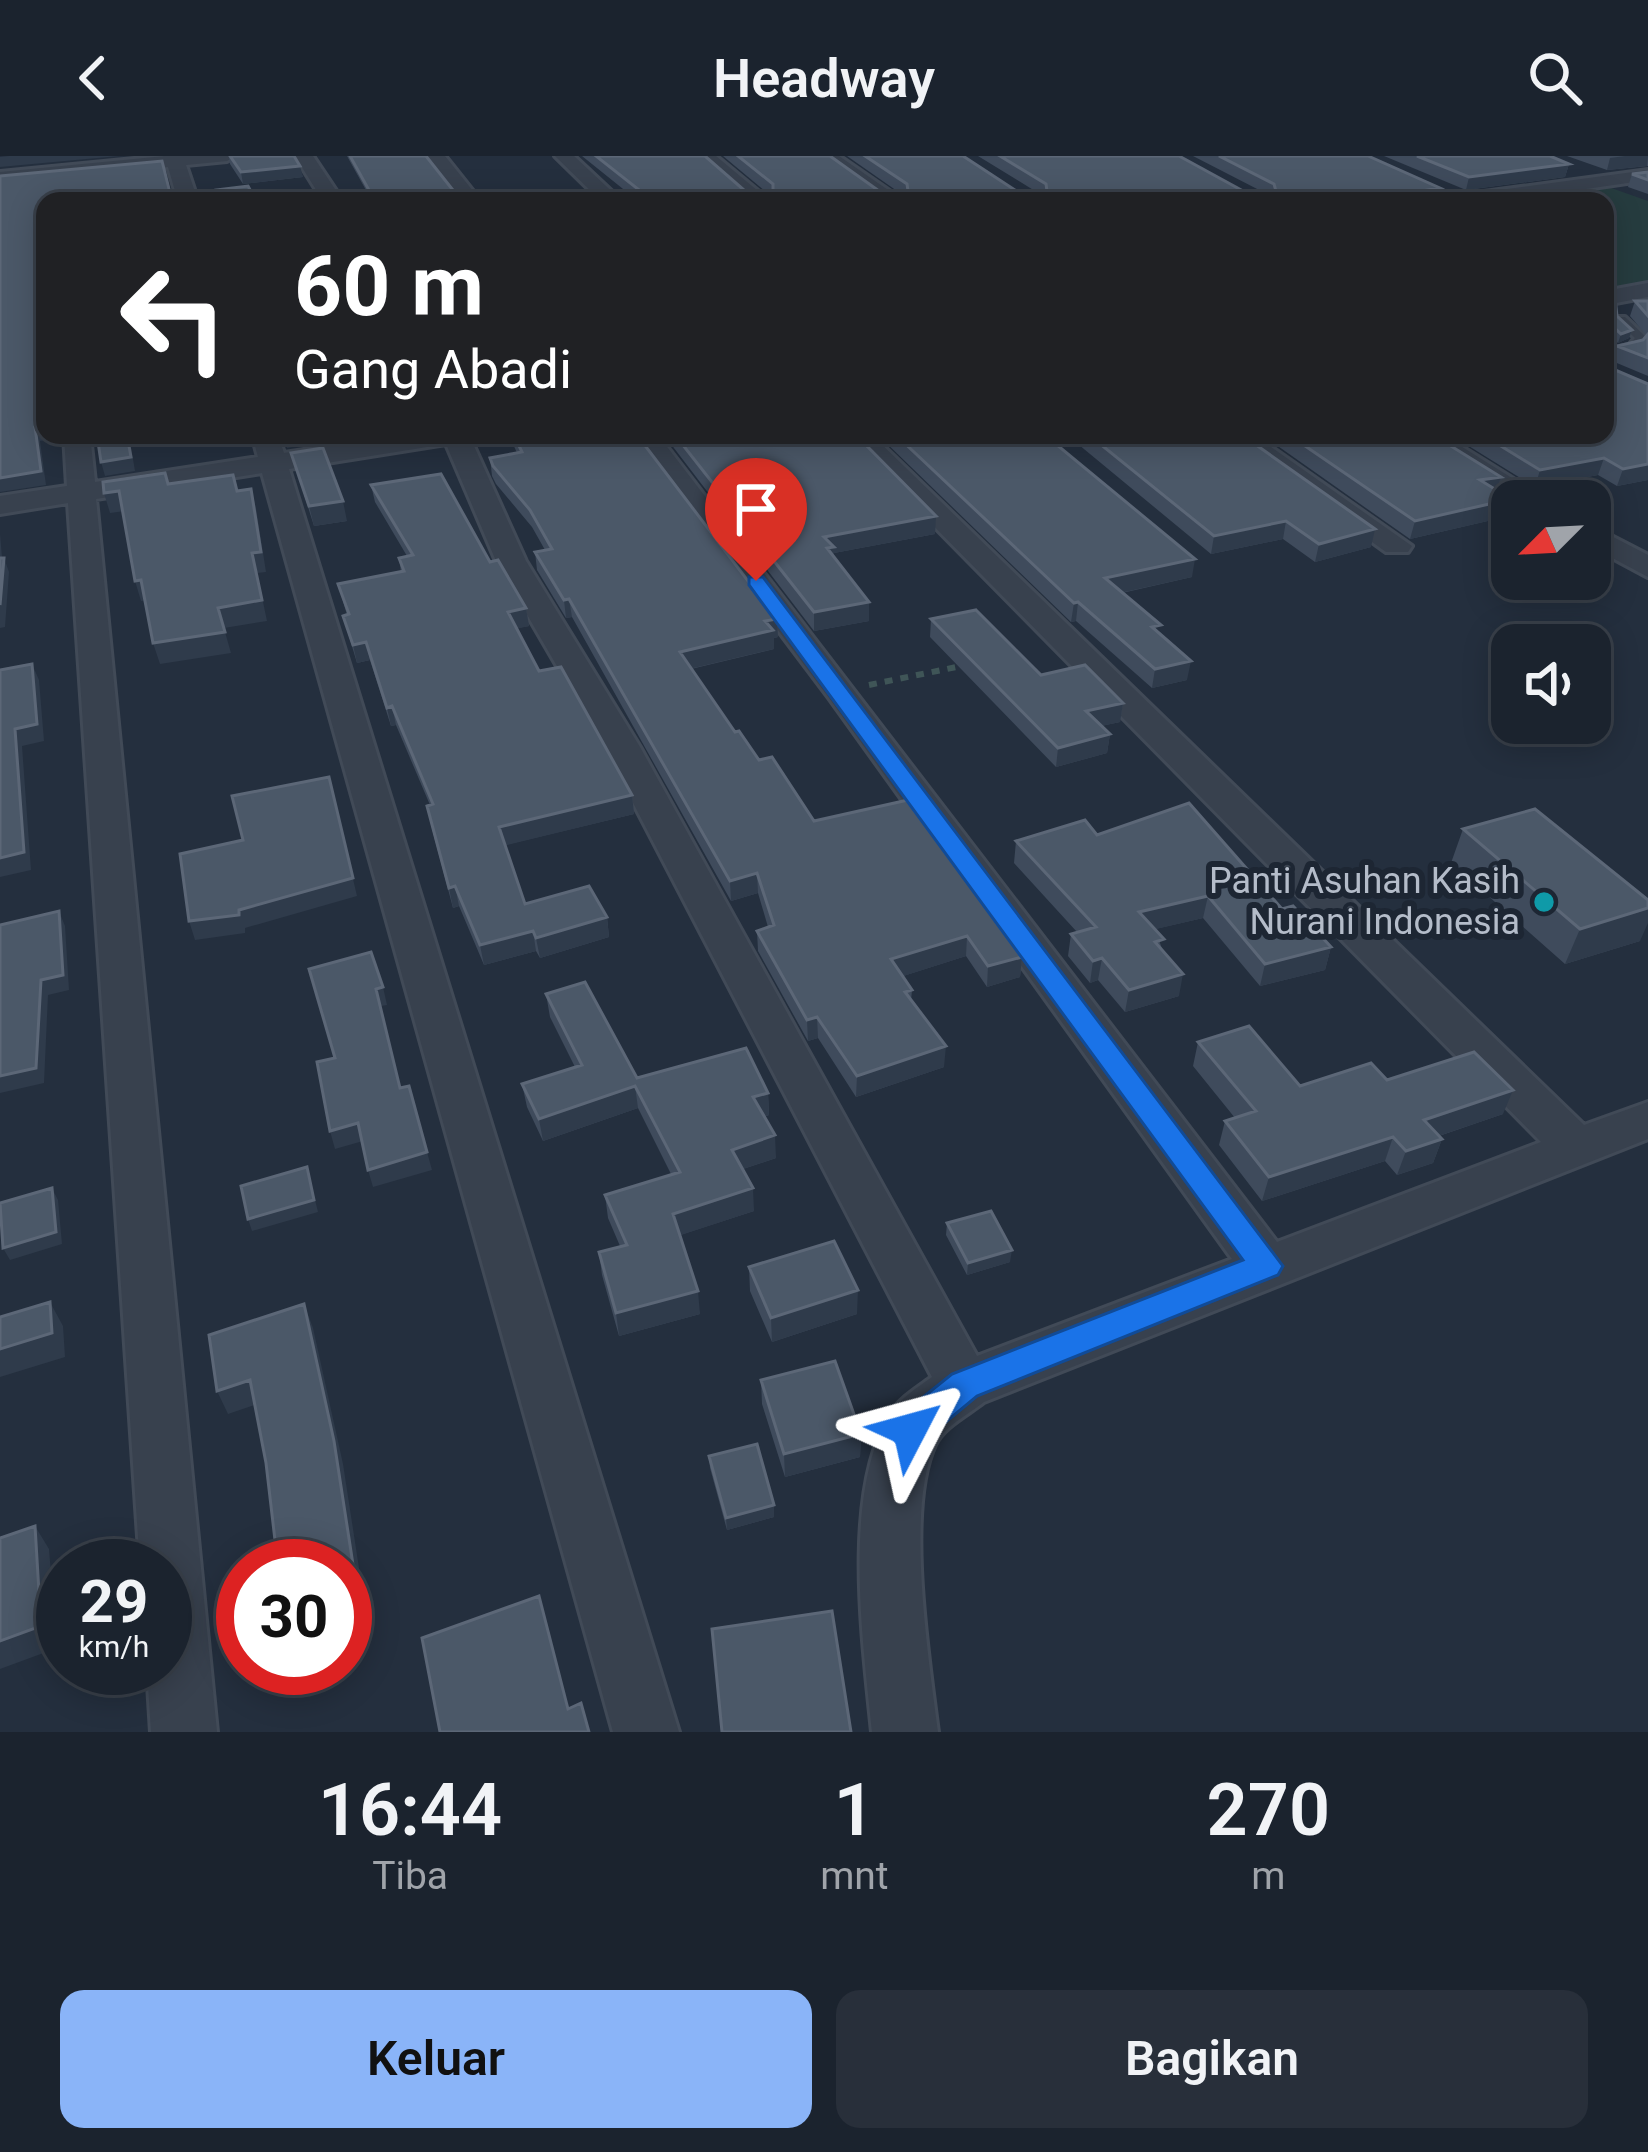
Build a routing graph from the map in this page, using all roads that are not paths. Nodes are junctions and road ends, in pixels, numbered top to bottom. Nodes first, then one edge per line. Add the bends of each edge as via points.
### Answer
1 (226, 156) edge
2 (304, 156) edge
3 (436, 156) edge
4 (564, 156) edge
5 (705, 156) edge
6 (827, 156) edge
7 (174, 158) edge
8 (47, 164) edge
9 (1560, 164) edge
10 (1648, 175) edge
11 (0, 177) edge
12 (1605, 181) junction
13 (185, 192) edge
14 (326, 192) edge
15 (464, 192) edge
16 (602, 192) edge
17 (749, 192) edge
18 (881, 192) edge
19 (1527, 192) edge
20 (1648, 197) edge
21 (1648, 290) edge
22 (1614, 296) edge
23 (1621, 319) edge
24 (1614, 352) edge
25 (78, 444) edge
26 (316, 444) edge
27 (460, 444) edge
28 (651, 444) edge
29 (866, 444) edge
30 (1250, 444) edge
31 (1439, 444) edge
32 (270, 447) edge
33 (1500, 480) edge
34 (81, 492) junction
35 (0, 505) edge
36 (1397, 546) dead end
37 (1611, 546) edge
38 (1648, 568) edge
39 (1648, 1120) edge
40 (1577, 1148) junction
41 (1266, 1266) junction
42 (964, 1385) junction
43 (184, 1732) edge
44 (646, 1732) edge
45 (905, 1732) edge

1 - 7 street
2 - 14 street
3 - 15 street
4 - 16 street
5 - 17 street
6 - 18 street
7 - 8 street
7 - 13 street
8 - 11 street
9 - 12 street
10 - 12 street
12 - 19 street
12 - 20 street
21 - 22 street
23 - 24 lane via 1641,338
25 - 34 street
26 - 32 street
27 - 42 street via 511,561 622,747
28 - 41 street
29 - 40 street
30 - 36 street
31 - 33 street
32 - 34 street
32 - 44 street
34 - 35 street
34 - 43 street
37 - 38 street
39 - 40 street
40 - 41 street
41 - 42 street
42 - 45 street via 910,1430 898,1486 892,1602

